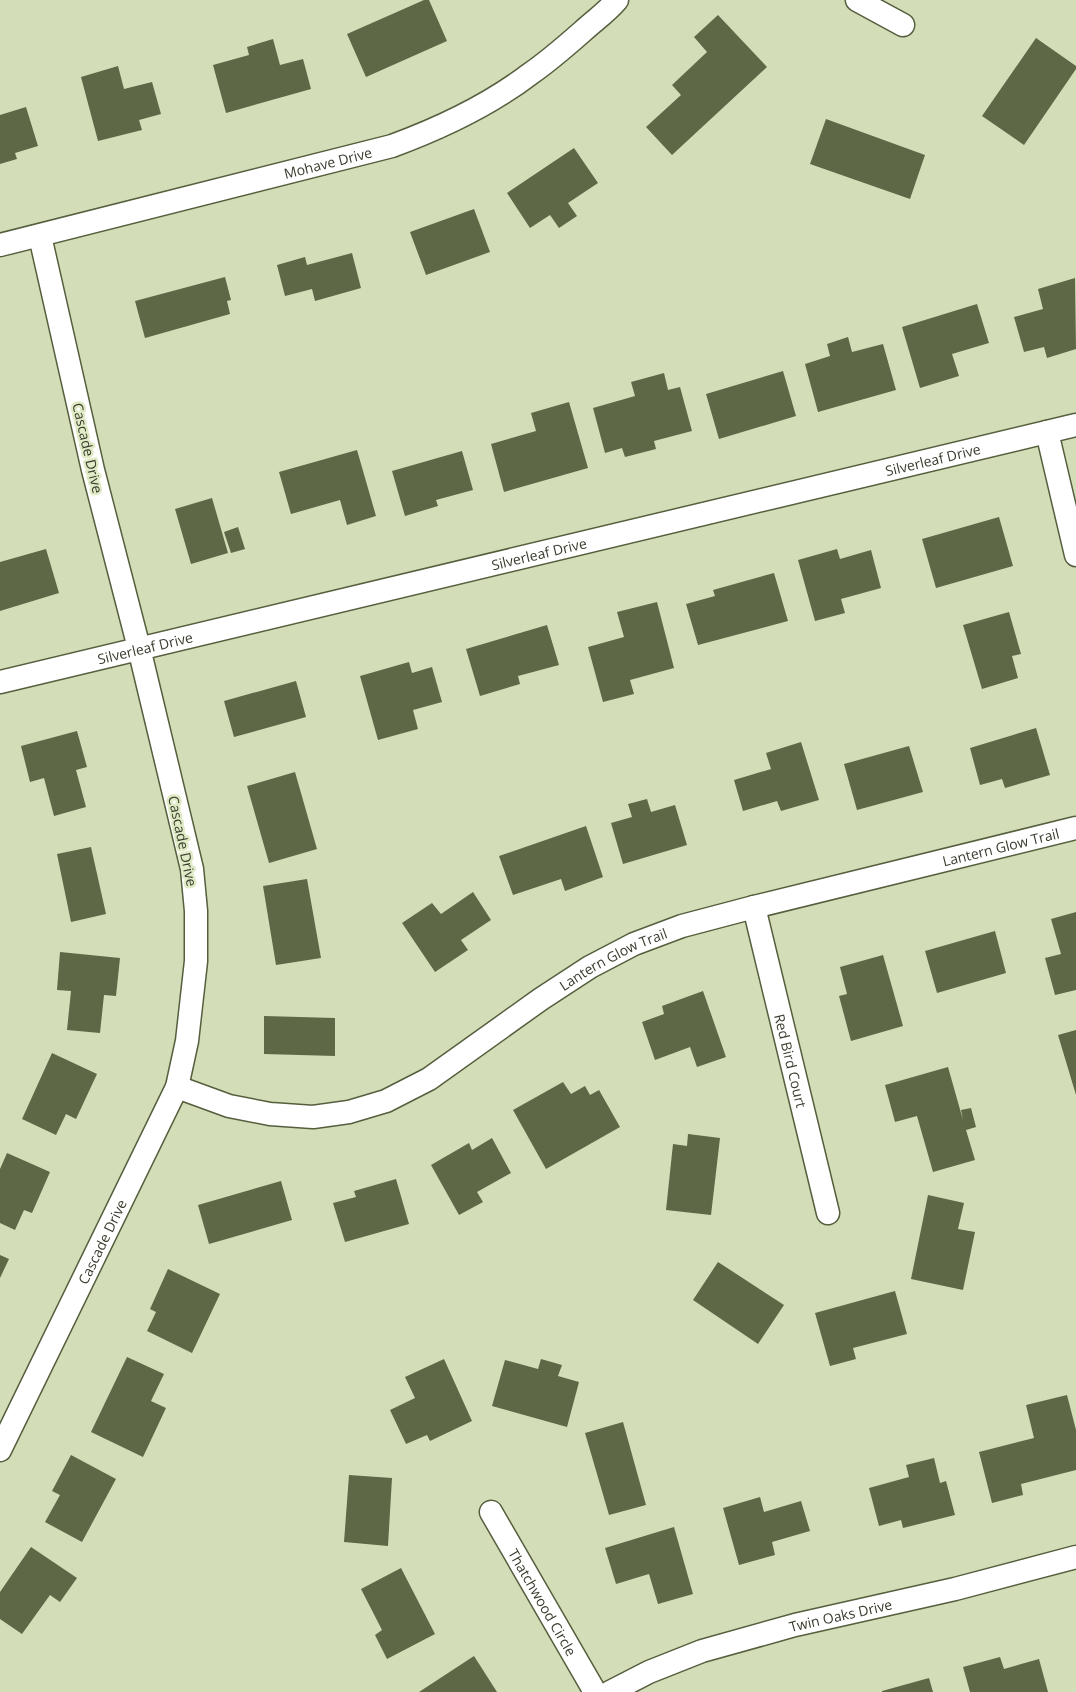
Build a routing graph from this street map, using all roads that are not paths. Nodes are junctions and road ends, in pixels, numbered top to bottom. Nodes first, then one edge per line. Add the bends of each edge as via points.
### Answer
1 (617, 0) edge
2 (857, 0) edge
3 (903, 25) dead end
4 (40, 236) junction
5 (0, 245) edge
6 (1076, 425) edge
7 (1047, 432) junction
8 (1076, 555) edge
9 (138, 648) junction
10 (0, 682) edge
11 (1076, 828) edge
12 (754, 907) junction
13 (177, 1087) junction
14 (828, 1213) dead end
15 (0, 1450) edge
16 (491, 1512) dead end
17 (1076, 1558) edge
18 (595, 1692) edge
19 (610, 1692) edge

1 - 4 street, Mohave Drive via 529,75 499,96 426,133 392,146
2 - 3 street
4 - 5 street, Mohave Drive
4 - 9 street, Cascade Drive via 93,470
6 - 7 street, Silverleaf Drive
7 - 8 street
7 - 9 street, Silverleaf Drive
9 - 10 street, Silverleaf Drive
9 - 13 street, Cascade Drive via 192,869 196,911 196,961 187,1041
11 - 12 street, Lantern Glow Trail
12 - 13 street, Lantern Glow Trail via 682,926 634,944 590,967 429,1080 386,1101 349,1112 313,1117 270,1114 229,1106
12 - 14 street, Red Bird Court
13 - 15 street, Cascade Drive
16 - 18 street, Thatchwood Circle
17 - 19 street, Twin Oaks Drive via 795,1625 702,1651

